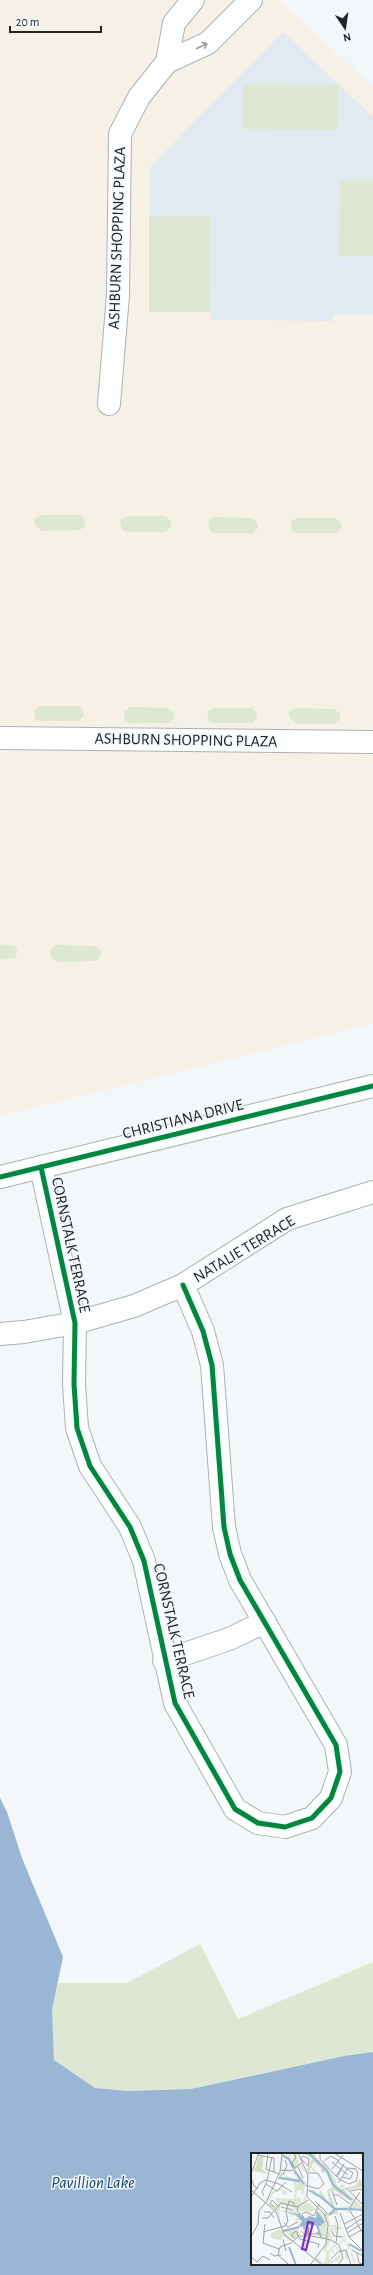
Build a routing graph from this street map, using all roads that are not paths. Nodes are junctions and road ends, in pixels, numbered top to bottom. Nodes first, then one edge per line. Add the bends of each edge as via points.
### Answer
1 (193, 0) edge
2 (251, 0) edge
3 (166, 62) junction
4 (109, 404) dead end
5 (0, 738) edge
6 (373, 742) edge
7 (373, 1086) edge
8 (41, 1167) junction
9 (0, 1177) edge
10 (373, 1192) edge
11 (183, 1286) junction
12 (75, 1323) junction
13 (0, 1334) edge
14 (265, 1622) junction
15 (164, 1661) junction

1 - 3 street, ASHBURN SHOPPING PLAZA via 174,23
3 -> 2 street, ASHBURN SHOPPING PLAZA via 208,43
3 - 4 street, ASHBURN SHOPPING PLAZA via 139,97 120,134 118,295
5 - 6 street, ASHBURN SHOPPING PLAZA
7 - 8 street, CHRISTIANA DRIVE
8 - 9 street, CHRISTIANA DRIVE
8 - 12 street, CORNSTALK TERRACE
10 - 11 street, NATALIE TERRACE via 287,1219
11 - 12 street, NATALIE TERRACE via 134,1306
11 - 14 street, CORNSTALK TERRACE via 203,1331 212,1365 225,1534 240,1580
12 - 13 street, NATALIE TERRACE
12 - 15 street, CORNSTALK TERRACE via 74,1384 77,1428 90,1466 130,1527 144,1561
14 - 15 street via 229,1639
14 - 15 street, CORNSTALK TERRACE via 336,1745 340,1772 331,1798 312,1818 285,1827 258,1823 236,1809 175,1703

